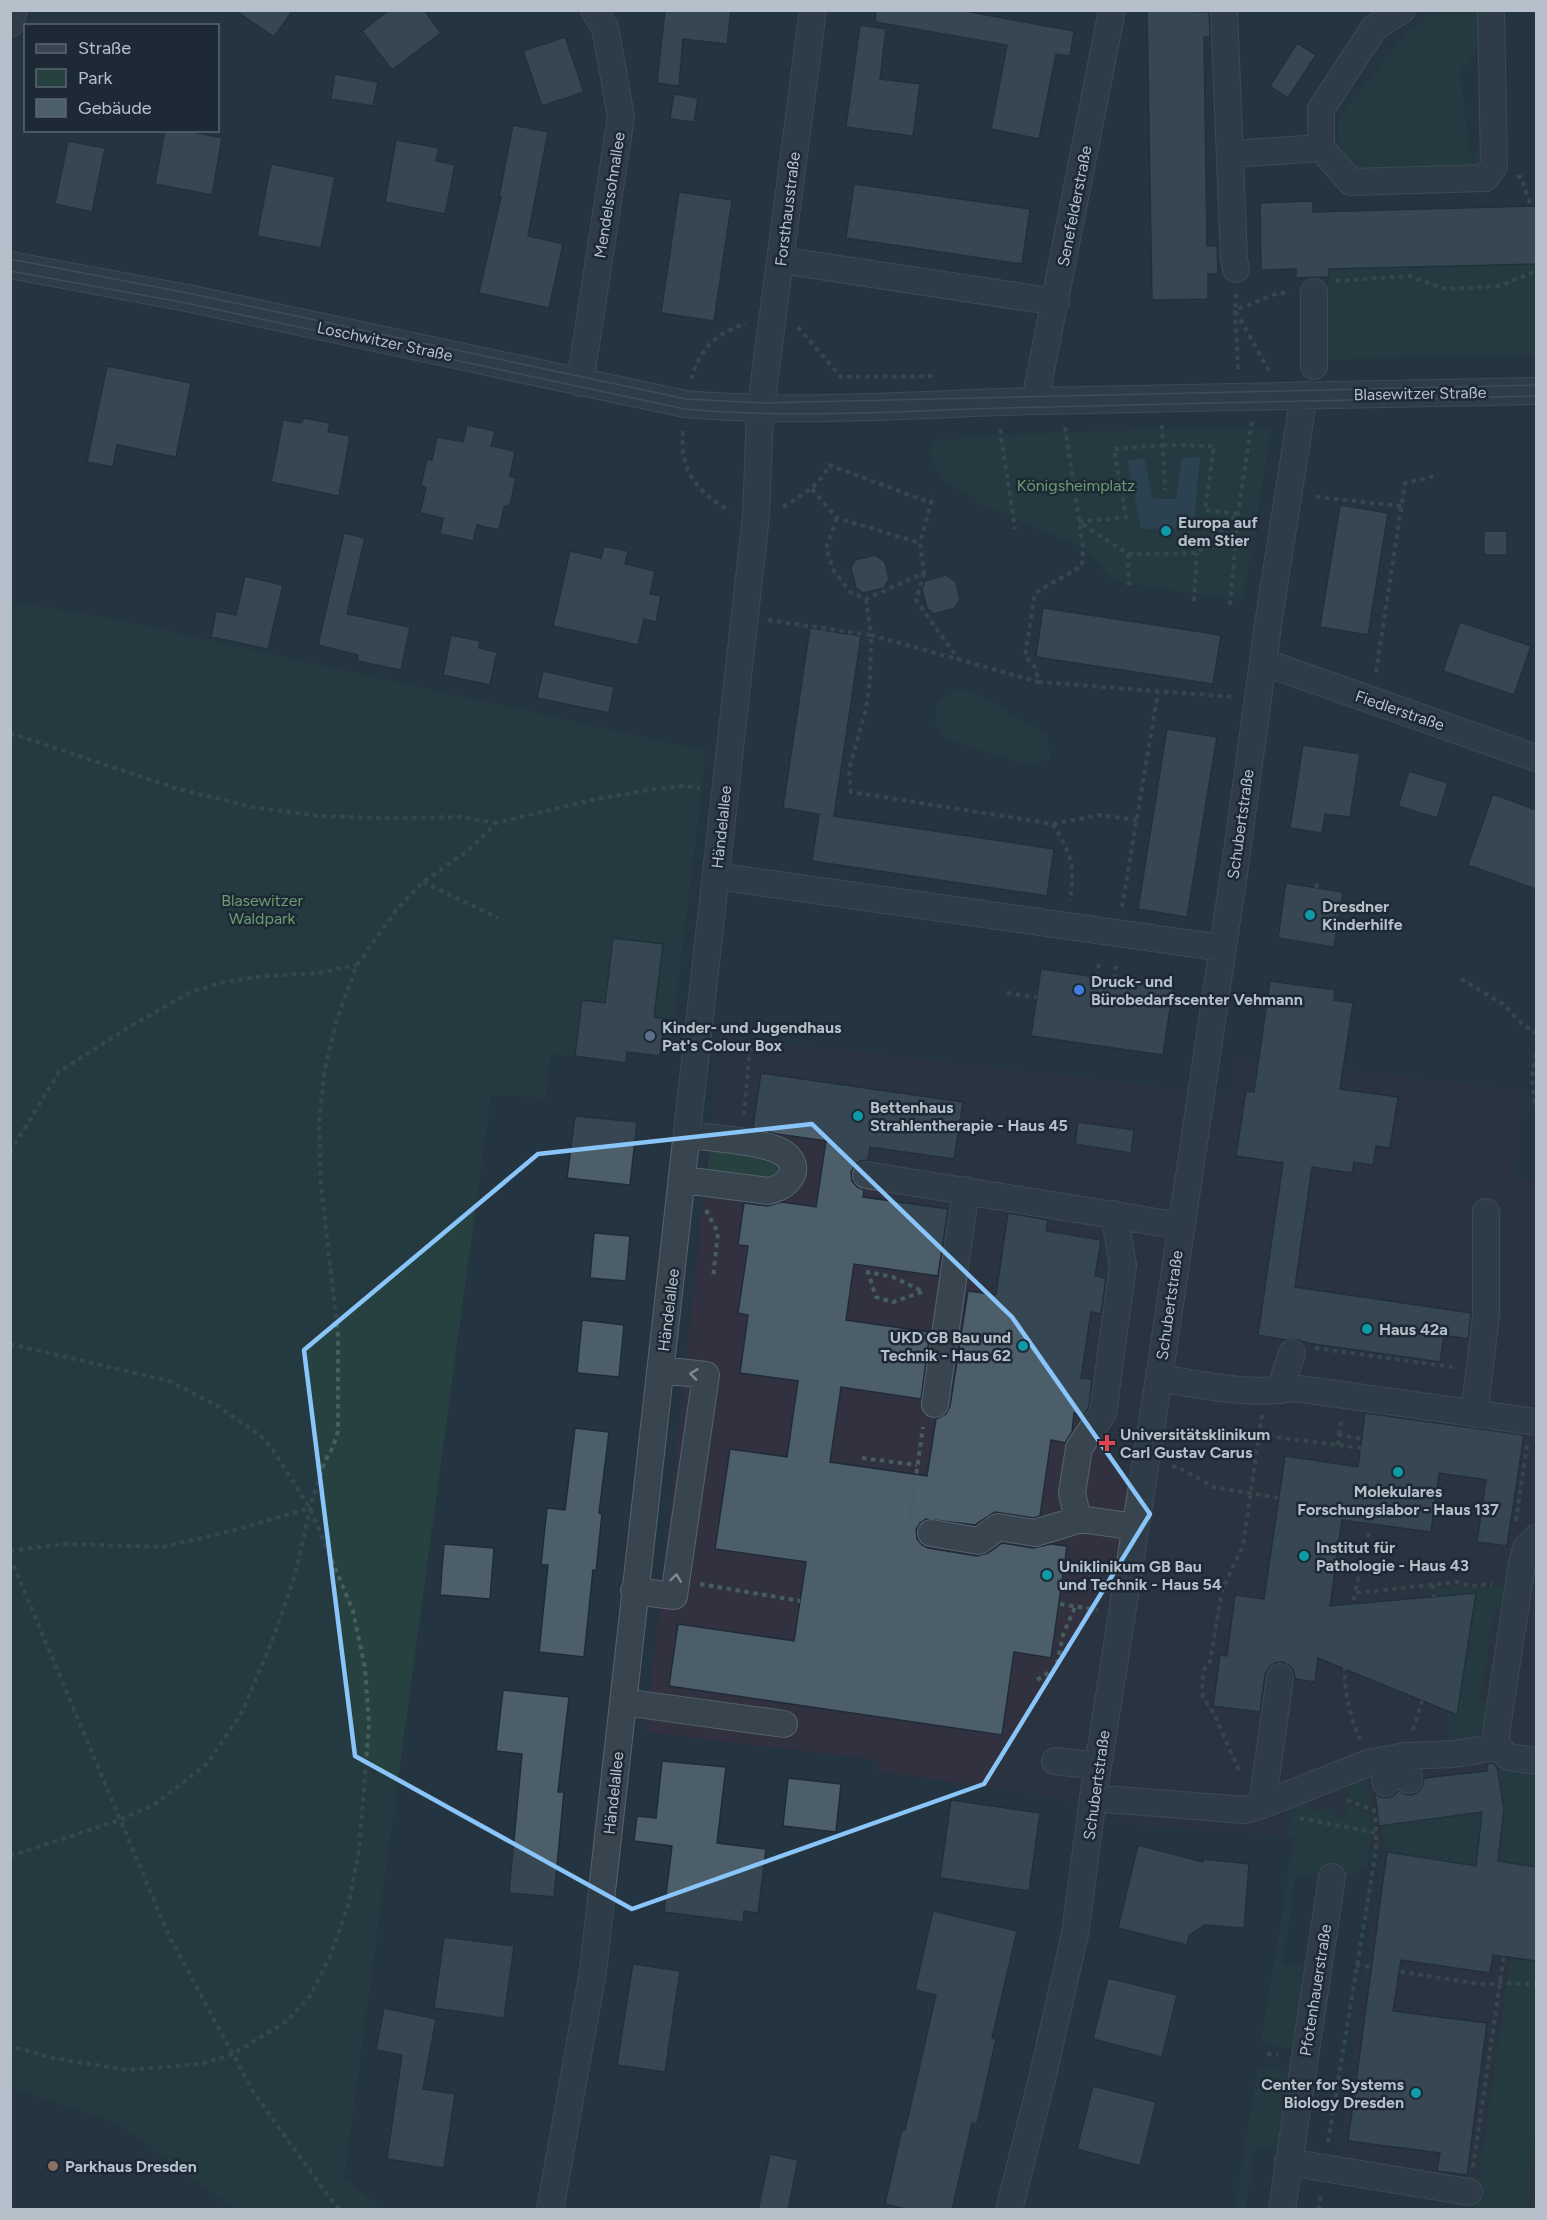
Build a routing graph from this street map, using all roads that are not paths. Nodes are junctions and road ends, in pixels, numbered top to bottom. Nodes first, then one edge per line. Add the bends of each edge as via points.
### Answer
1 (14, 10) edge
2 (594, 10) edge
3 (813, 10) edge
4 (1112, 10) edge
5 (1224, 10) edge
6 (1402, 10) edge
7 (1491, 10) edge
8 (10, 24) edge
9 (1321, 148) junction
10 (1230, 154) junction
11 (780, 260) junction
12 (10, 265) edge
13 (1236, 269) road end
14 (1314, 292) road end
15 (1056, 302) junction
16 (1314, 366) dead end
17 (580, 382) junction
18 (1536, 391) edge
19 (1280, 396) junction
20 (1035, 401) junction
21 (761, 408) junction
22 (1263, 663) junction
23 (1536, 758) edge
24 (716, 876) junction
25 (1222, 948) junction
26 (688, 1135) junction
27 (866, 1175) dead end
28 (687, 1180) junction
29 (966, 1190) junction
30 (1486, 1212) dead end
31 (1114, 1214) junction
32 (1181, 1226) junction
33 (1299, 1349) road end
34 (661, 1370) junction
35 (1159, 1378) junction
36 (1273, 1390) junction
37 (935, 1404) road end
38 (1474, 1414) junction
39 (1533, 1421) edge
40 (1078, 1520) junction
41 (1136, 1527) junction
42 (931, 1533) road end
43 (1526, 1534) edge
44 (634, 1591) junction
45 (1280, 1677) dead end
46 (623, 1702) junction
47 (784, 1724) dead end
48 (1497, 1747) junction
49 (1055, 1761) dead end
50 (1536, 1761) edge
51 (1098, 1767) junction
52 (1094, 1798) junction
53 (1253, 1807) junction
54 (1332, 1877) dead end
55 (1288, 2162) junction
56 (1469, 2192) road end
57 (550, 2210) edge
58 (1009, 2210) edge
59 (1282, 2210) edge

1 - 8 street
2 - 17 street, Mendelssohnallee via 605,27 621,117
3 - 11 street, Forsthausstraße
4 - 15 street, Senefelderstraße
5 - 10 street
6 - 9 street via 1374,28 1321,110
7 - 9 street via 1494,166 1485,178 1351,182
9 - 10 street
10 - 13 street
11 - 15 street
11 - 21 street, Forsthausstraße
12 - 17 street, Loschwitzer Straße via 186,298
14 - 16 street
15 - 20 street, Senefelderstraße
17 - 21 street, Loschwitzer Straße via 685,404
18 - 19 street, Blasewitzer Straße
19 - 20 street
19 - 22 street, Schubertstraße
20 - 21 street
21 - 24 street, Händelallee via 756,516
22 - 23 street, Fiedlerstraße
22 - 25 street, Schubertstraße
24 - 25 street
24 - 26 street, Händelallee
25 - 32 street, Schubertstraße
26 - 28 street, Händelallee
26 - 28 street via 775,1148 788,1156 792,1173 787,1184 768,1191
27 - 29 street
28 - 34 street, Händelallee
29 - 31 street
29 - 37 street
30 - 38 street via 1486,1316
31 - 32 street
31 - 40 street via 1123,1265 1102,1413 1079,1448 1072,1493
32 - 35 street, Schubertstraße
33 - 36 street
34 - 44 street, Händelallee
44 -> 34 street via 674,1596 705,1375
35 - 36 street
35 - 41 street, Schubertstraße
36 - 38 street via 1294,1388
38 - 39 street
40 - 41 street
40 - 42 street via 1035,1533 998,1527 979,1541
41 - 51 street, Schubertstraße
43 - 48 street
44 - 46 street, Händelallee
45 - 53 street
46 - 47 street
46 - 57 street, Händelallee via 593,1971
48 - 50 street via 1509,1757
48 - 53 street
49 - 51 street
51 - 52 street, Schubertstraße
52 - 53 street
52 - 58 street, Schubertstraße via 1075,1934
54 - 55 street, Pfotenhauerstraße
55 - 56 street
55 - 59 street, Pfotenhauerstraße

